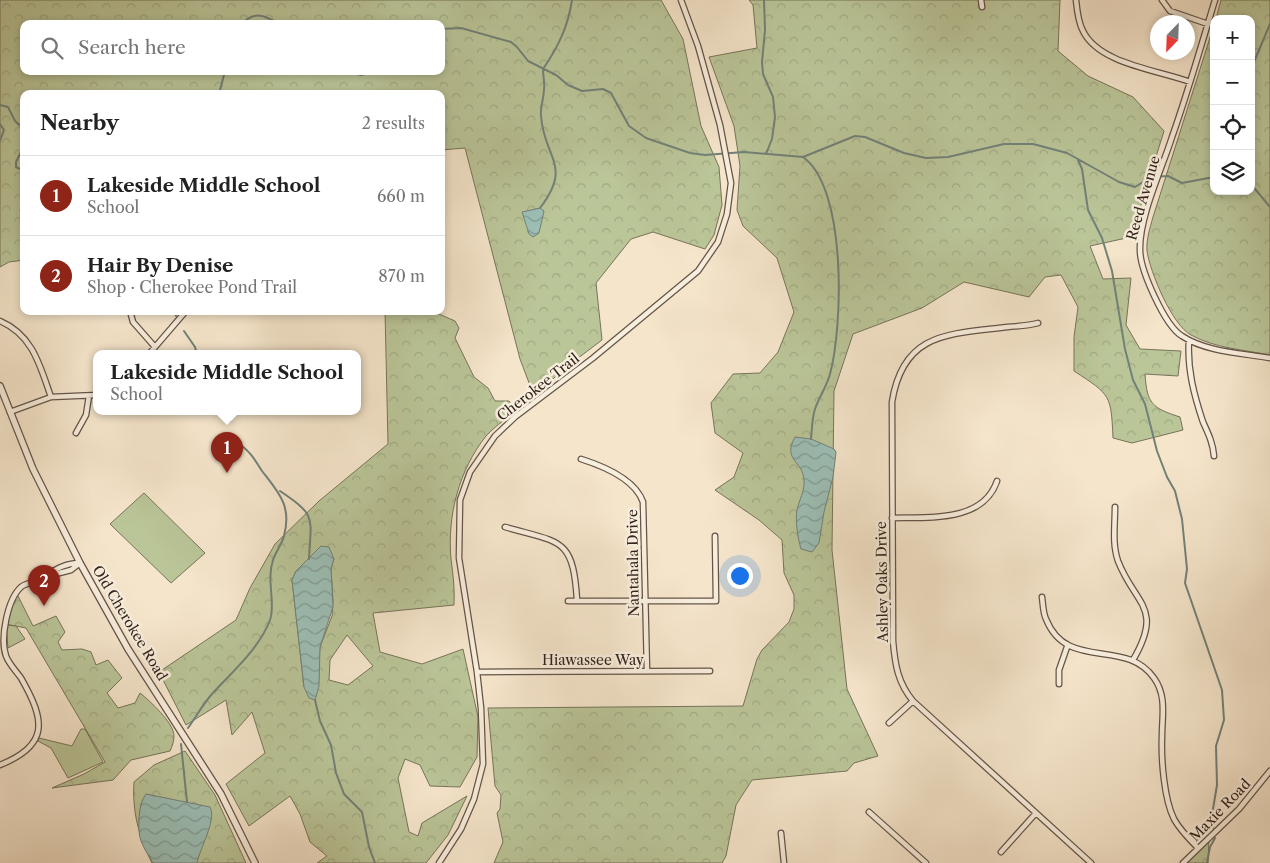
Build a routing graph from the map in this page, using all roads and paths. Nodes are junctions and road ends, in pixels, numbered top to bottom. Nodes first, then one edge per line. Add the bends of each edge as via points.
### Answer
1 (681, 0) edge
2 (981, 0) edge
3 (1076, 0) edge
4 (1162, 0) edge
5 (1215, 0) edge
6 (982, 7) dead end
7 (1208, 24) junction
8 (1190, 82) junction
9 (131, 315) edge
10 (183, 315) edge
11 (0, 321) edge
12 (1038, 323) dead end
13 (1190, 340) junction
14 (155, 347) junction
15 (152, 350) edge
16 (1270, 358) edge
17 (0, 386) edge
18 (88, 396) junction
19 (93, 396) edge
20 (51, 397) junction
21 (10, 412) junction
22 (76, 433) dead end
23 (1214, 456) dead end
24 (581, 459) dead end
25 (997, 481) dead end
26 (1115, 507) dead end
27 (892, 518) junction
28 (505, 527) dead end
29 (715, 536) dead end
30 (80, 563) junction
31 (43, 577) junction
32 (1042, 597) dead end
33 (577, 600) junction
34 (646, 600) junction
35 (568, 601) dead end
36 (1067, 647) junction
37 (1133, 660) junction
38 (647, 671) junction
39 (710, 671) dead end
40 (477, 672) junction
41 (1059, 684) dead end
42 (913, 701) junction
43 (889, 723) dead end
44 (0, 764) edge
45 (1270, 771) edge
46 (869, 812) dead end
47 (1036, 813) junction
48 (781, 833) dead end
49 (1198, 848) junction
50 (1001, 852) dead end
51 (256, 863) edge
52 (439, 863) edge
53 (784, 863) edge
54 (926, 863) edge
55 (1091, 863) edge
56 (1183, 863) edge

1 - 40 street, Cherokee Trail via 723,138 731,192 725,221 718,242 704,264 677,290 515,416 495,436 470,472 460,500 458,534 461,578
2 - 6 street
3 - 8 street via 1083,32 1100,50 1120,60
4 - 7 street via 1170,12
5 - 7 street, Reed Avenue
7 - 8 street, Reed Avenue
8 - 13 street, Reed Avenue via 1153,191 1140,255 1167,320 1177,333
9 - 14 street via 133,322
10 - 14 street
11 - 20 street via 15,328 29,341
12 - 27 street, Ashley Oaks Drive via 955,334 922,346 907,358 897,378 892,402
13 - 16 street, Reed Avenue
13 - 23 street via 1191,381
14 - 15 street
17 - 21 street, Old Cherokee Road
18 - 19 street
18 - 20 street
18 - 22 street via 86,415
20 - 21 street
21 - 30 street, Old Cherokee Road via 33,469
24 - 34 street, Nantahala Drive via 621,477 641,496 645,508
25 - 27 street via 990,497 962,513
26 - 37 street via 1116,554 1142,599 1147,618 1144,640
27 - 42 street, Ashley Oaks Drive via 895,666 901,684
28 - 33 street via 547,539 563,548 573,563
29 - 34 street via 716,601
30 - 31 street via 66,573
30 - 31 street via 67,563
30 - 51 street, Old Cherokee Road via 128,649 227,803
31 - 44 street via 21,588 7,609 5,644 5,655 37,710 39,728 34,744 26,752
32 - 36 street via 1046,620
33 - 34 street
33 - 35 street
34 - 38 street, Nantahala Drive
36 - 37 street
36 - 41 street via 1059,670
37 - 49 street via 1153,677 1162,696 1162,756 1171,810 1175,820
38 - 39 street, Hiawassee Way
38 - 40 street, Hiawassee Way
40 - 52 street, Cherokee Trail via 484,757 481,774 461,829
42 - 43 street
42 - 47 street, Ashley Oaks Drive
45 - 49 street, Maxie Road via 1254,792
46 - 54 street
47 - 50 street
47 - 55 street, Ashley Oaks Drive
48 - 53 street
49 - 56 street, Maxie Road

